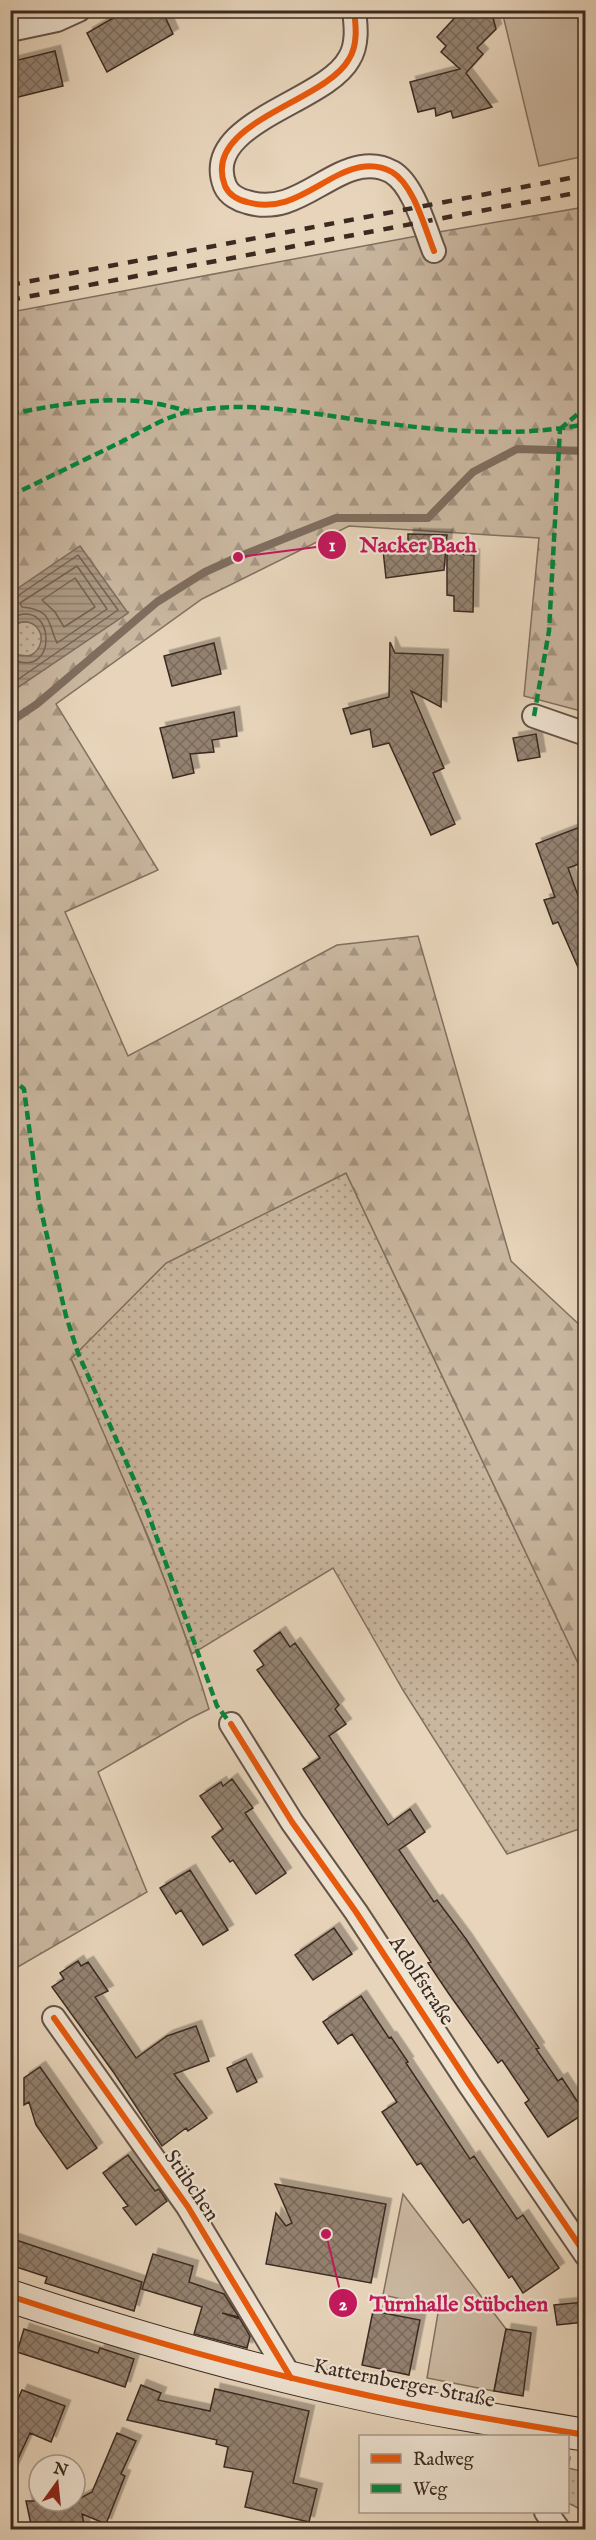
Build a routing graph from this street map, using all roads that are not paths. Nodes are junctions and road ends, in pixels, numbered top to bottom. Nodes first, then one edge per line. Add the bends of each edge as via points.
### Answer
1 (79, 10) edge
2 (354, 10) edge
3 (10, 30) edge
4 (434, 251) dead end
5 (534, 716) dead end
6 (585, 734) edge
7 (231, 1724) dead end
8 (54, 2018) dead end
9 (585, 2255) edge
10 (10, 2296) edge
11 (291, 2378) junction
12 (549, 2433) edge
13 (585, 2436) edge
14 (547, 2513) edge
15 (559, 2529) edge

1 - 3 street via 57,20
2 - 4 street via 355,42 350,59 337,75 314,91 247,127 226,155 226,188 238,199 252,204 274,204 302,196 361,167 379,167 394,173 411,193
5 - 6 street
7 - 9 street, Adolfstraße via 292,1822
8 - 11 street, Stübchen via 188,2207
10 - 11 street, Katternberger Straße via 154,2342
11 - 12 street, Katternberger Straße
12 - 13 street, Katternberger Straße
14 - 15 street

